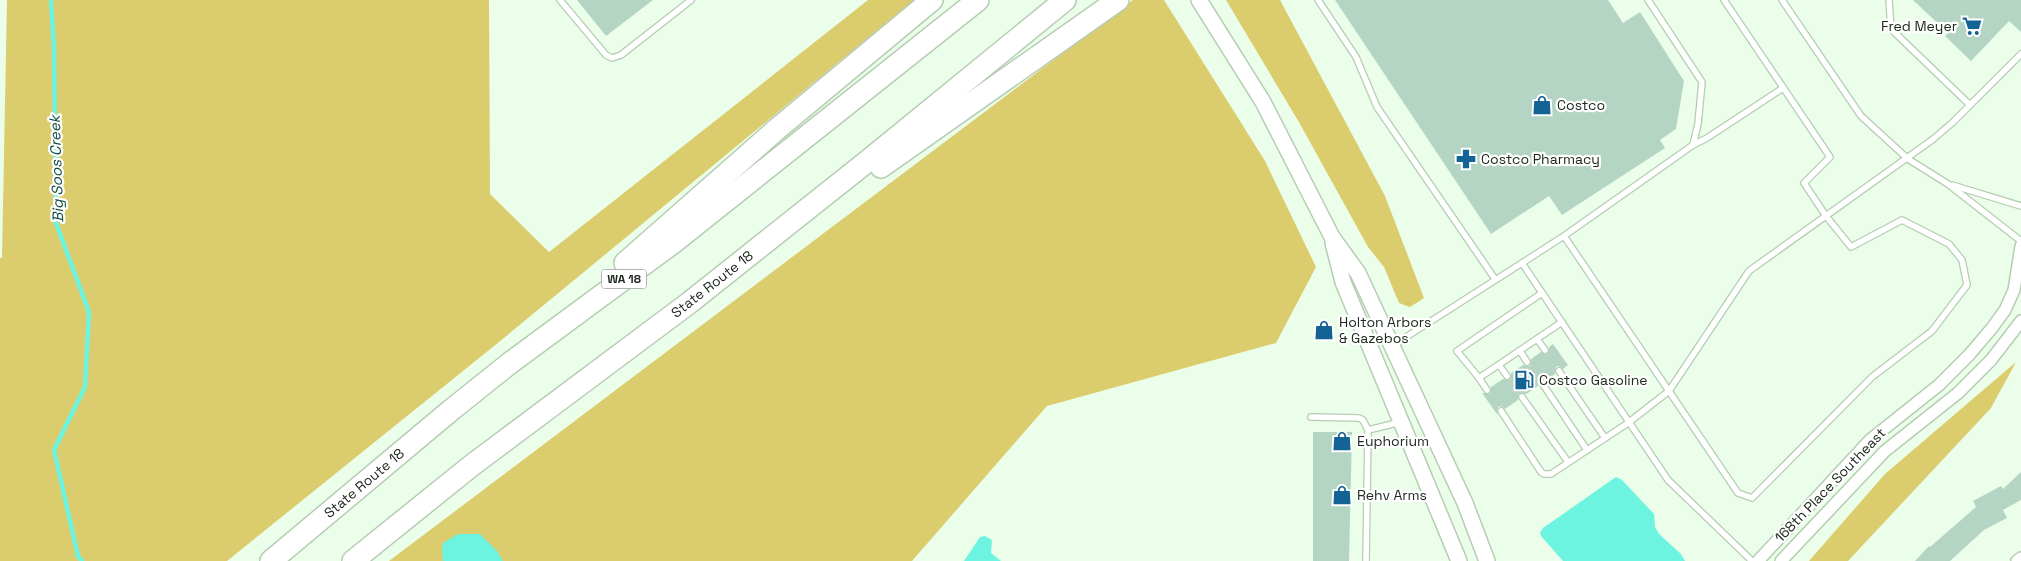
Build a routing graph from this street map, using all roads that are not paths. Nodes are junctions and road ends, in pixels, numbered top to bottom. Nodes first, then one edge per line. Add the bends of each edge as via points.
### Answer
1 (560, 0) edge
2 (691, 0) edge
3 (932, 0) edge
4 (978, 0) edge
5 (1065, 0) edge
6 (1118, 0) edge
7 (1318, 0) edge
8 (1648, 0) edge
9 (1724, 0) edge
10 (1782, 0) edge
11 (1889, 0) edge
12 (1202, 4) edge
13 (2021, 54) edge
14 (1783, 88) junction
15 (1970, 105) junction
16 (1693, 145) junction
17 (1908, 159) junction
18 (1948, 184) junction
19 (2021, 206) edge
20 (1826, 216) junction
21 (2021, 234) edge
22 (1564, 236) junction
23 (1332, 237) junction
24 (2021, 240) edge
25 (2021, 246) edge
26 (1522, 263) junction
27 (1495, 279) junction
28 (1542, 293) junction
29 (689, 303) junction
30 (2021, 320) edge
31 (1562, 322) junction
32 (1538, 339) junction
33 (1392, 346) junction
34 (1545, 350) dead end
35 (1520, 351) junction
36 (1527, 362) dead end
37 (510, 363) junction
38 (1499, 365) junction
39 (1560, 371) dead end
40 (1506, 376) dead end
41 (1479, 378) junction
42 (1542, 383) dead end
43 (1487, 390) dead end
44 (1669, 391) junction
45 (1522, 397) dead end
46 (1501, 412) dead end
47 (1311, 417) dead end
48 (1401, 422) junction
49 (1628, 422) junction
50 (1368, 430) junction
51 (1605, 438) junction
52 (1587, 450) junction
53 (1568, 462) junction
54 (1465, 503) junction
55 (2021, 558) edge
56 (271, 561) edge
57 (354, 561) edge
58 (1366, 561) edge
59 (1459, 561) edge
60 (1488, 561) edge
61 (1752, 561) edge
62 (1758, 561) edge
63 (1781, 561) edge
64 (2017, 561) edge

1 - 2 lane via 612,58
3 - 37 highway via 777,129
4 - 37 highway, State Route 18 / WA 18 via 681,236
5 - 29 highway, State Route 18
6 - 29 highway
7 - 27 lane via 1356,56 1377,107
8 - 16 lane via 1702,82
9 - 14 lane
10 - 17 lane via 1861,116
11 - 15 lane via 1890,29
12 - 23 street via 1264,102
13 - 15 lane
14 - 16 lane
14 - 20 lane via 1830,157 1804,183
15 - 17 lane
16 - 22 lane
17 - 18 lane
17 - 20 lane
18 - 19 lane
18 - 24 lane
20 - 44 lane via 1749,271
20 - 44 lane via 1851,247 1902,220 1950,244 1962,260 1966,285 1932,331 1872,377 1752,498 1738,493
21 - 24 street, 168th Place Southeast
22 - 26 lane
22 - 44 lane
23 - 33 street via 1358,273
23 - 48 street via 1342,282
24 - 25 street, 168th Place Southeast
25 - 62 street, 168th Place Southeast via 2014,290 1992,328 1939,385 1870,440
26 - 27 lane
26 - 28 lane
27 - 33 lane
28 - 31 lane
28 - 41 lane via 1457,351
29 - 57 highway, State Route 18 via 471,466
30 - 63 street, 168th Place Southeast via 1992,360 1958,393 1884,451
31 - 32 lane
31 - 49 lane
32 - 34 lane
32 - 35 lane
33 - 54 street
35 - 36 lane
35 - 38 lane
37 - 56 highway, State Route 18 / WA 18
38 - 40 lane
38 - 41 lane
39 - 51 lane
41 - 43 lane
42 - 52 lane
44 - 49 lane
45 - 53 lane
46 - 53 lane via 1541,472 1551,474
47 - 50 lane via 1359,418
48 - 50 lane
48 - 54 street via 1406,418 1416,420 1437,466
48 - 59 street
49 - 51 lane
49 - 61 lane via 1668,480
50 - 58 lane
51 - 52 lane
52 - 53 lane
54 - 60 street
55 - 64 street

